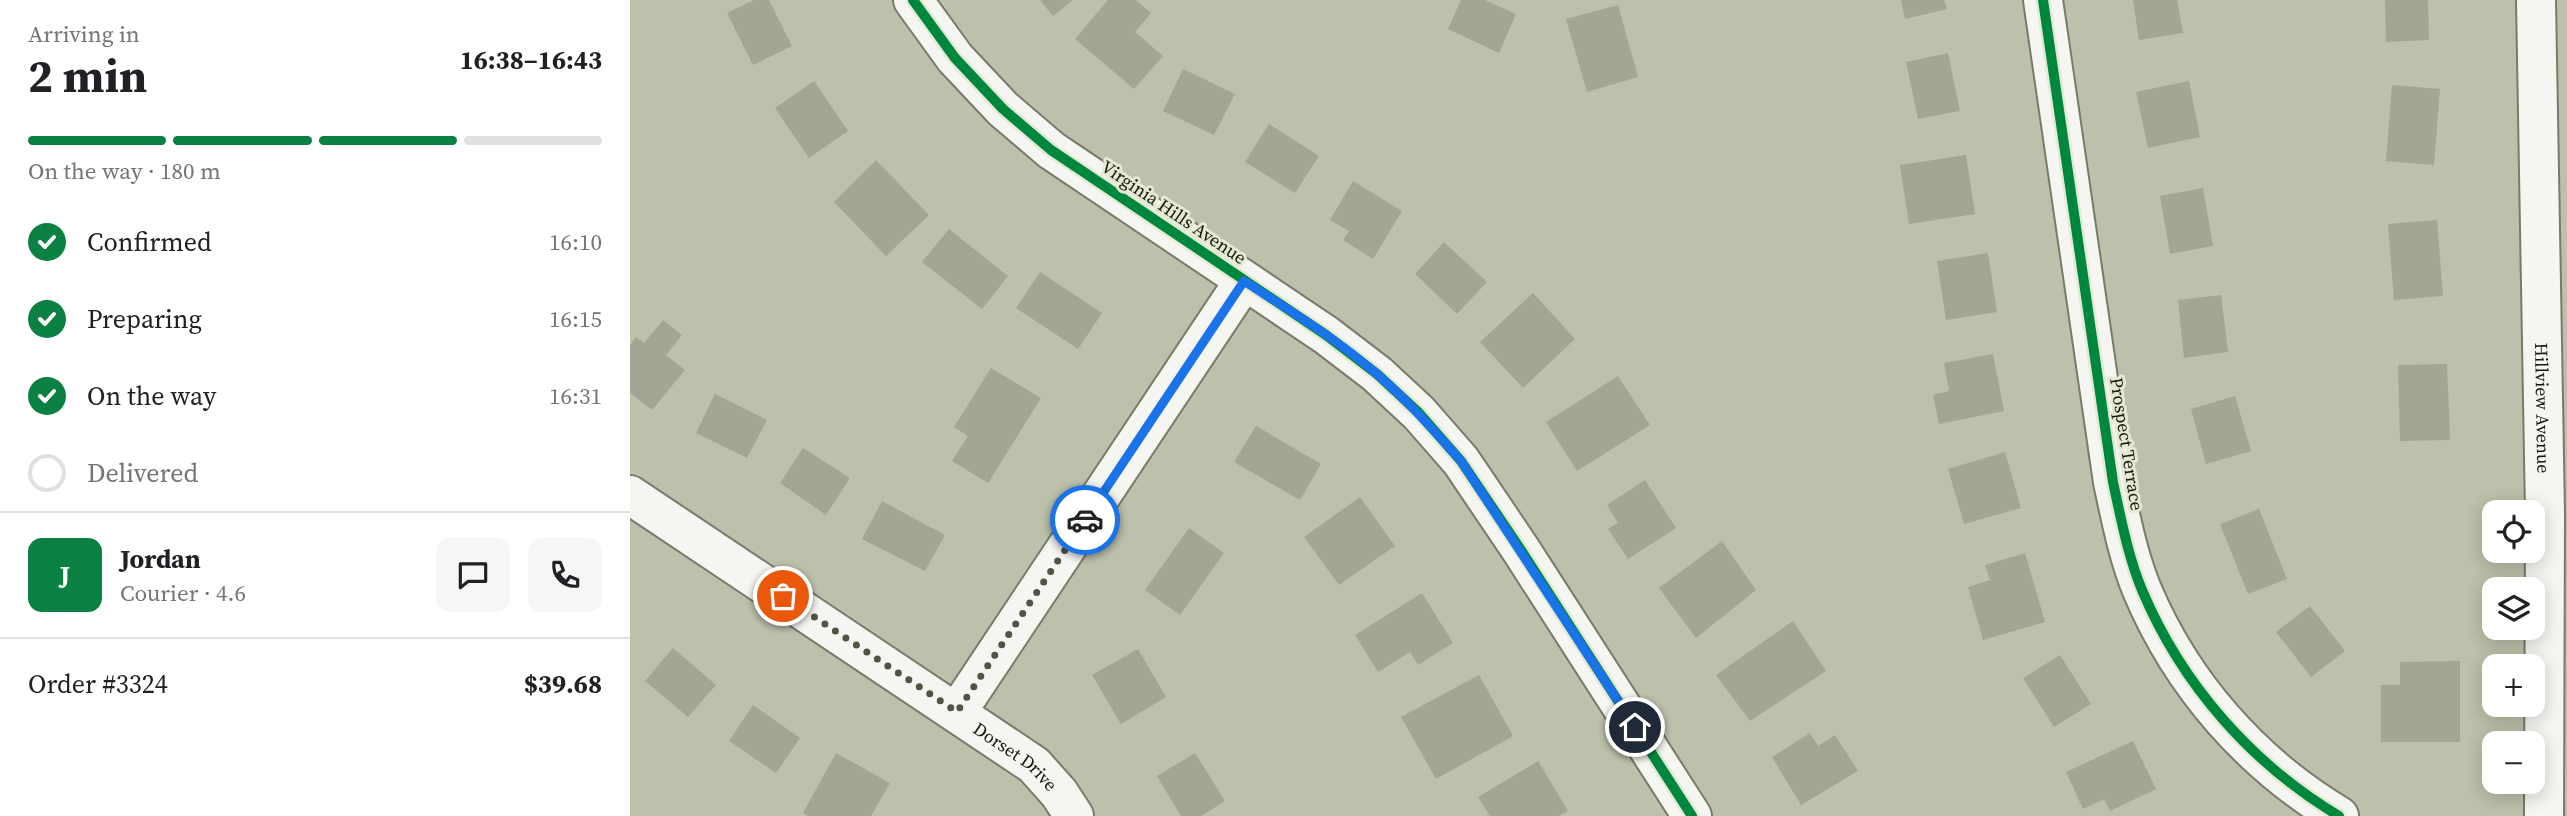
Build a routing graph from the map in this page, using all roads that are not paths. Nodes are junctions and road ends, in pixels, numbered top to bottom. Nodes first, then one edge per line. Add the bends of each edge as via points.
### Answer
1 (913, 0) edge
2 (2043, 0) edge
3 (2536, 0) edge
4 (1244, 281) junction
5 (2555, 342) edge
6 (630, 495) edge
7 (957, 712) junction
8 (1074, 816) edge
9 (1692, 816) edge
10 (2339, 816) edge
11 (2544, 816) edge

1 - 4 street, Virginia Hills Avenue via 956,58 1003,109 1051,150
2 - 10 street, Prospect Terrace via 2113,482 2142,591 2174,652 2216,712 2268,765
3 - 5 street, Hillview Avenue
4 - 7 street
4 - 9 street, Virginia Hills Avenue via 1377,374 1461,461
5 - 11 street, Hillview Avenue via 2545,514
6 - 7 street, Dorset Drive
7 - 8 street, Dorset Drive via 1034,765

